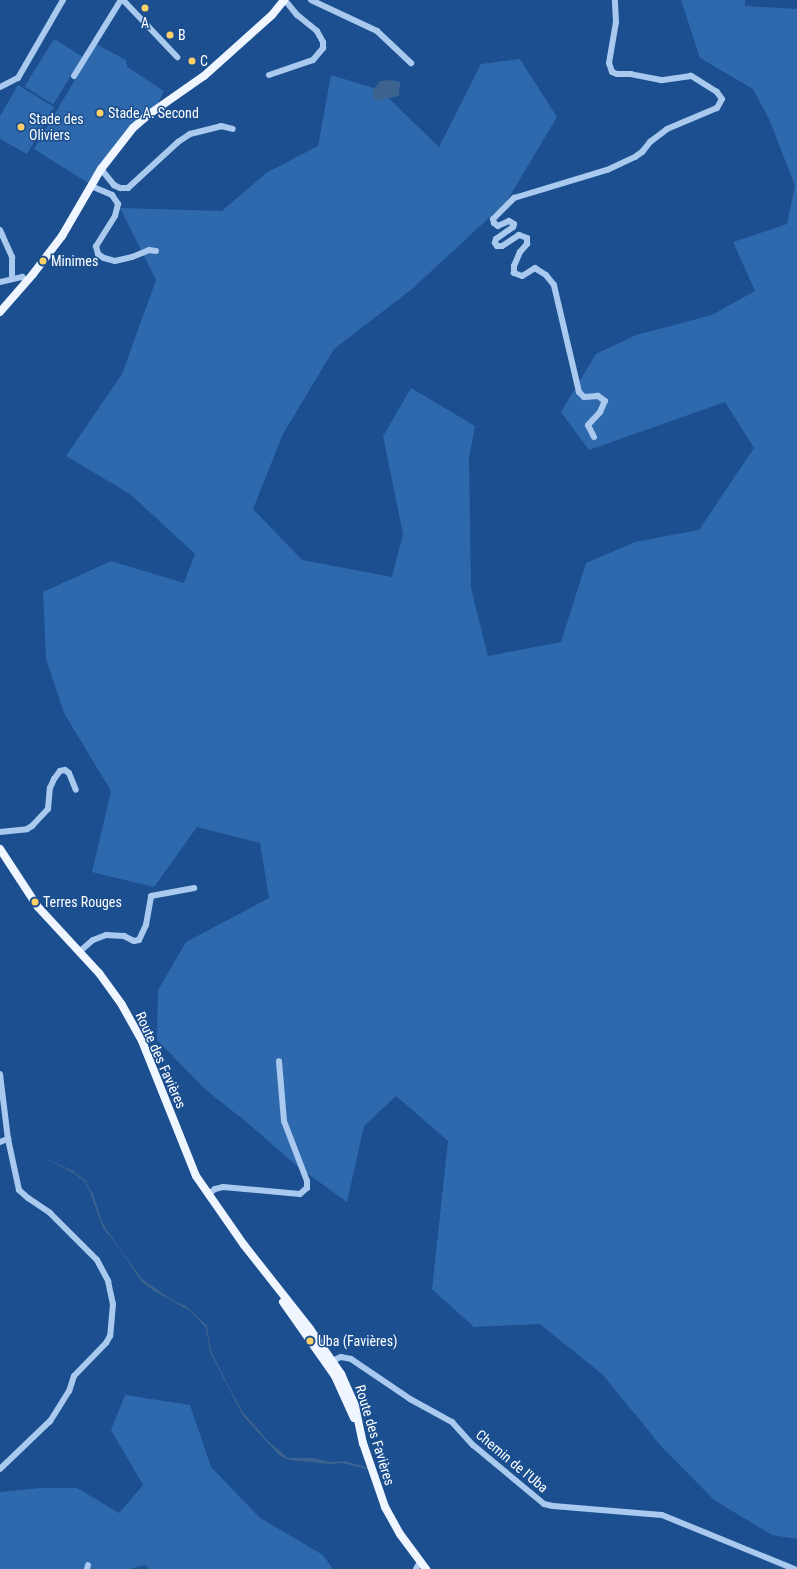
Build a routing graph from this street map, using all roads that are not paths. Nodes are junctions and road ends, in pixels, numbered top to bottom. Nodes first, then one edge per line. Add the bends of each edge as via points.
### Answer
1 (63, 0) edge
2 (122, 0) edge
3 (285, 0) edge
4 (311, 0) edge
5 (614, 0) edge
6 (177, 57) dead end
7 (411, 63) dead end
8 (269, 75) dead end
9 (74, 76) dead end
10 (0, 87) edge
11 (233, 129) dead end
12 (101, 169) junction
13 (91, 186) junction
14 (0, 230) edge
15 (156, 251) dead end
16 (12, 278) junction
17 (27, 281) junction
18 (0, 282) edge
19 (0, 312) edge
20 (594, 437) dead end
21 (76, 790) dead end
22 (0, 832) edge
23 (0, 850) edge
24 (194, 888) dead end
25 (79, 952) junction
26 (278, 1061) dead end
27 (0, 1074) edge
28 (8, 1139) junction
29 (0, 1142) edge
30 (208, 1195) junction
31 (330, 1362) junction
32 (0, 1469) edge
33 (418, 1566) edge
34 (426, 1569) edge
35 (794, 1569) edge

1 - 10 street via 18,78
2 - 6 street
2 - 9 street
3 - 8 street via 300,18 317,31 323,48 318,56 310,61
3 - 12 main road via 272,15 204,76 140,121
4 - 7 street via 377,31
5 - 20 street via 616,22 609,63 612,72 661,80 691,76 717,92 722,99 717,108 667,129 635,157 607,170 514,198 493,218 496,225 509,221 514,224 496,239 497,246 503,246 519,235 527,238 527,244 519,253 514,266 514,273 522,276 535,268 546,275 554,285 579,392 584,397 598,396 605,401 600,412 588,425
11 - 12 street via 221,126 199,130 185,137 128,188 120,188 114,184
12 - 13 main road
13 - 15 street via 112,195 118,204 115,216 96,246 98,254 115,261 150,250
13 - 17 main road via 69,226
14 - 16 street via 12,256
16 - 17 street via 22,277
16 - 18 street
17 - 19 main road
21 - 22 street via 69,773 65,770 60,771 50,788 48,809 32,826 27,829
23 - 25 main road, Route des Favières via 38,907
24 - 25 street via 152,895 146,925 139,940 106,935 91,941
25 - 30 main road, Route des Favières via 107,984 135,1027 192,1166
26 - 30 street via 284,1121 307,1181 307,1188 300,1194 223,1187
27 - 28 street
28 - 29 street
28 - 32 street via 19,1190 50,1213 98,1260 108,1281 113,1304 110,1336 106,1343 74,1376 69,1392 50,1421
30 - 31 main road, Route des Favières via 266,1274 291,1315
31 - 33 main road, Route des Favières via 363,1443 385,1507
31 - 35 street, Chemin de l'Uba via 341,1357 350,1359 410,1399 452,1422 477,1448 544,1504 662,1515
33 - 34 main road, Route des Favières

